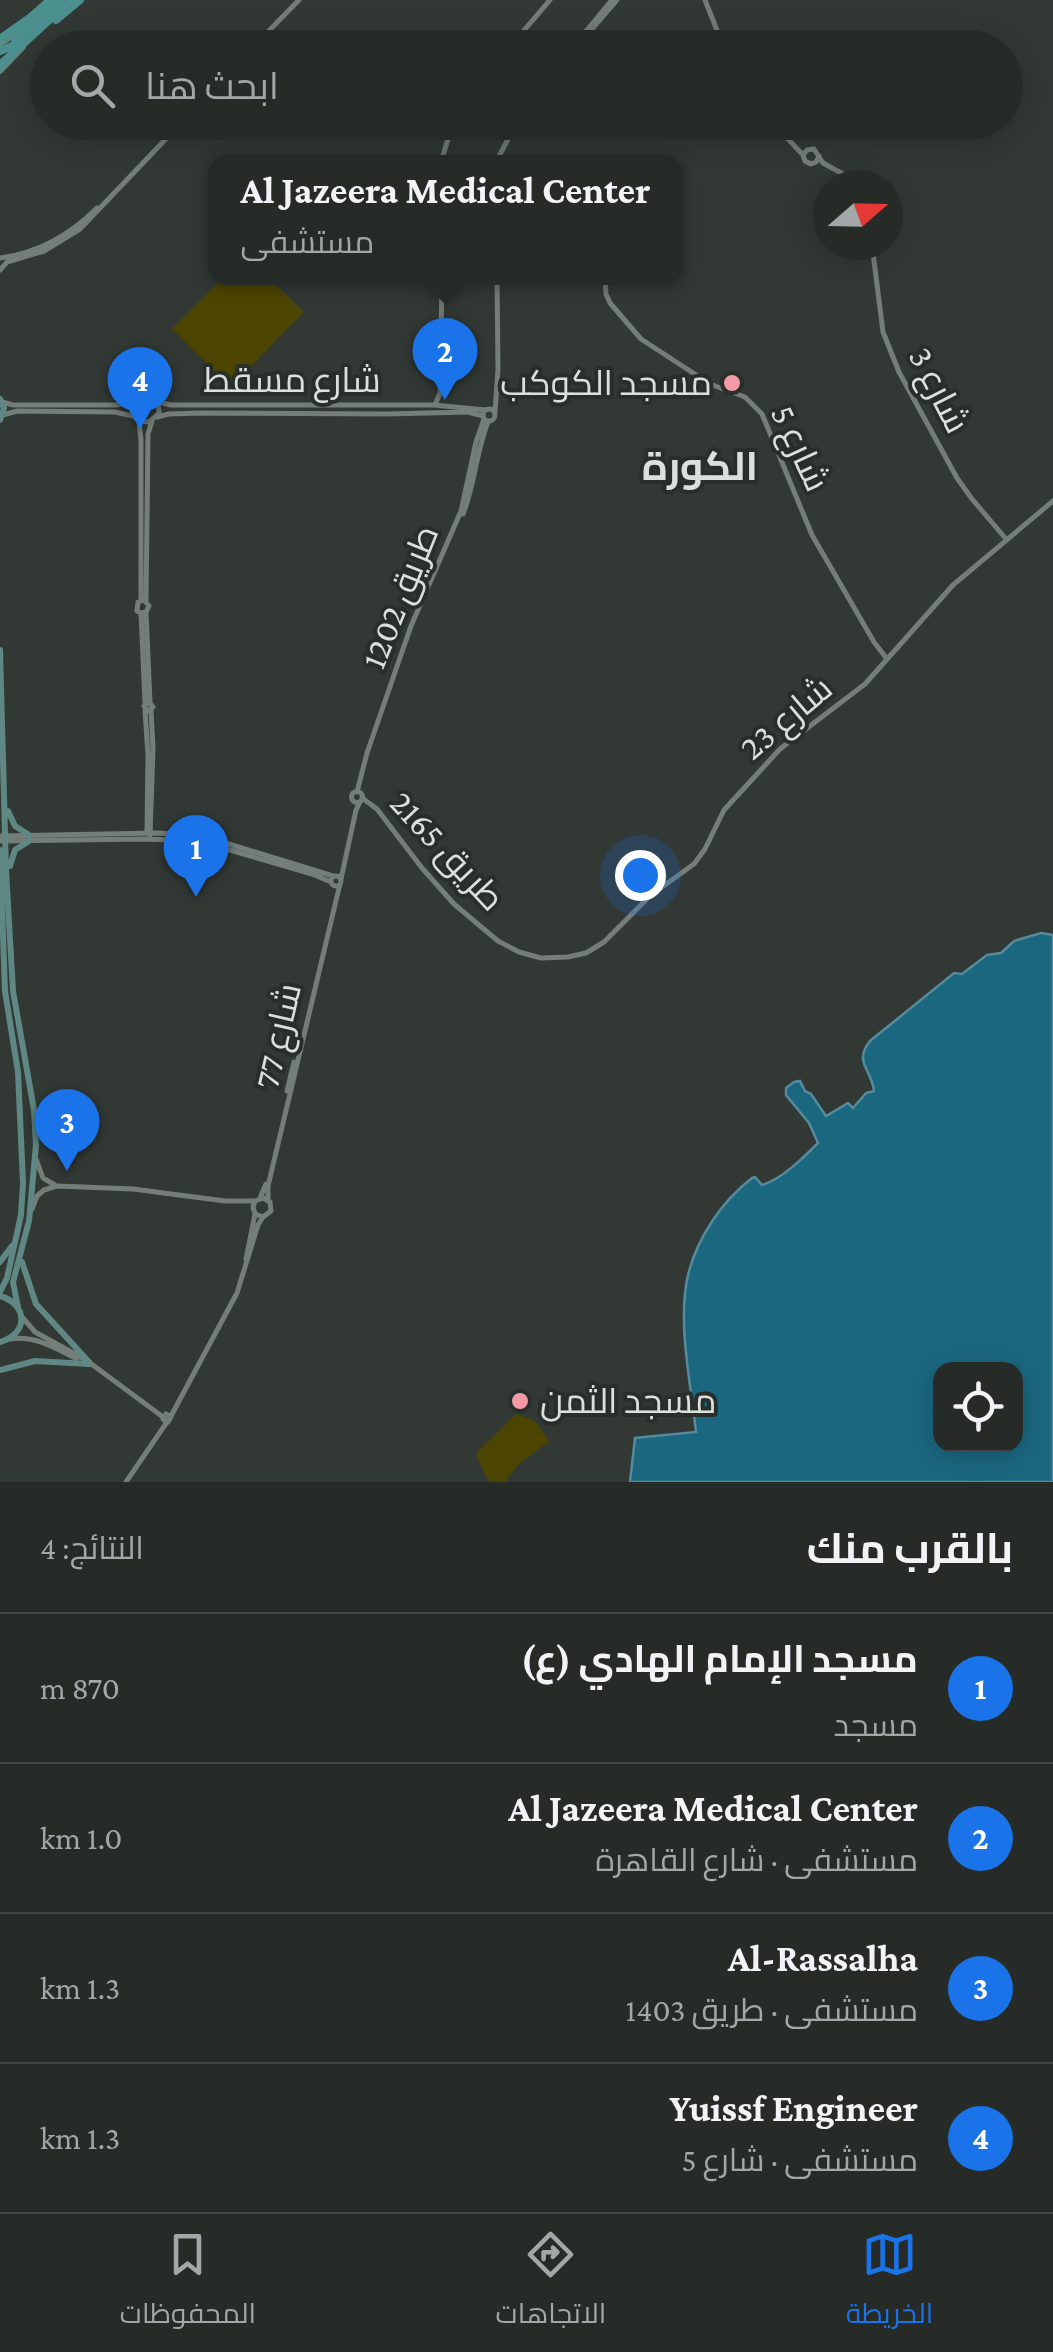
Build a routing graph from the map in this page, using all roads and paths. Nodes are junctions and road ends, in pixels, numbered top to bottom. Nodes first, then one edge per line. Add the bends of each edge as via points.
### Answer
1 (71, 0) edge
2 (80, 0) edge
3 (299, 0) edge
4 (550, 0) edge
5 (614, 0) edge
6 (705, 0) edge
7 (55, 2) edge
8 (39, 30) edge
9 (40, 30) edge
10 (270, 30) edge
11 (524, 30) edge
12 (589, 30) edge
13 (717, 30) edge
14 (30, 34) edge
15 (30, 39) edge
16 (0, 47) edge
17 (0, 68) edge
18 (165, 140) edge
19 (788, 140) edge
20 (792, 140) edge
21 (810, 148) junction
22 (803, 155) junction
23 (818, 156) junction
24 (811, 164) junction
25 (836, 170) joint
26 (136, 171) junction
27 (0, 258) edge
28 (874, 260) edge
29 (0, 270) edge
30 (442, 285) edge
31 (497, 285) edge
32 (605, 285) edge
33 (440, 393) junction
34 (1, 401) edge
35 (132, 401) junction
36 (158, 402) junction
37 (434, 405) junction
38 (451, 406) junction
39 (488, 415) junction
40 (2, 418) edge
41 (136, 419) junction
42 (154, 419) junction
43 (142, 440) junction
44 (473, 454) junction
45 (148, 458) junction
46 (474, 468) junction
47 (1053, 501) edge
48 (1006, 540) junction
49 (143, 601) junction
50 (144, 613) junction
51 (0, 650) edge
52 (889, 657) junction
53 (148, 706) junction
54 (358, 797) junction
55 (6, 807) junction
56 (146, 808) junction
57 (151, 817) junction
58 (173, 833) junction
59 (133, 834) junction
60 (148, 836) junction
61 (3, 838) edge
62 (29, 838) junction
63 (0, 850) edge
64 (335, 880) junction
65 (0, 881) edge
66 (5, 894) junction
67 (550, 958) joint
68 (35, 1156) junction
69 (57, 1186) junction
70 (258, 1199) junction
71 (268, 1200) junction
72 (225, 1201) junction
73 (254, 1211) junction
74 (263, 1217) junction
75 (29, 1221) junction
76 (16, 1236) junction
77 (21, 1254) junction
78 (0, 1262) edge
79 (0, 1294) edge
80 (20, 1311) junction
81 (10, 1339) junction
82 (0, 1342) edge
83 (90, 1364) junction
84 (0, 1370) edge
85 (166, 1417) junction
86 (126, 1482) edge

1 - 9 main road
2 - 8 main road
3 - 10 street
4 - 11 street
5 - 12 street
6 - 13 street
7 - 16 main road
7 - 16 main road
14 - 16 main road
15 - 17 main road
18 - 26 street
19 - 22 street
20 - 21 street
21 - 22 street
21 - 23 street
22 - 24 street
23 - 24 street
23 - 25 street
24 - 25 street
26 - 27 street via 66,234 34,251
26 - 29 street via 80,229
28 - 48 street, شارع 3 via 882,327 896,367 957,478
30 - 33 street
31 - 39 street via 496,396
32 - 52 street, شارع 5 via 610,303 641,339 708,382 740,394 762,414 808,526
33 - 37 street
33 - 38 street
34 - 35 street
34 - 40 main road
35 - 36 street via 145,394
35 - 41 street
36 - 37 street, شارع مسقط
36 - 42 street
37 - 38 street, شارع مسقط
38 - 39 street, شارع مسقط
39 - 42 street, شارع مسقط
39 - 44 street, طريق 1202
39 - 46 street, طريق 1202
40 - 41 street via 17,411 114,412
41 - 42 street
41 - 43 street
42 - 45 street
43 - 45 street
43 - 49 street
44 - 46 street
44 - 54 street, طريق 1202 via 461,511 402,652
45 - 49 street
46 - 54 street, طريق 1202 via 467,506 402,658
47 - 48 street, شارع 23
48 - 52 street, شارع 23 via 953,585
49 - 50 street via 149,606
49 - 50 street via 136,606
50 - 53 street
51 - 55 main road
52 - 67 street, شارع 23 via 747,783 694,864 595,948
53 - 56 street
53 - 57 street
54 - 64 street, شارع 77
54 - 67 street, طريق 2165 via 377,808 472,920 508,947
55 - 61 main road
55 - 62 main road
56 - 59 street
56 - 60 street
57 - 58 street
57 - 60 street
58 - 60 street
58 - 64 street via 221,840
59 - 60 street
59 - 62 street
60 - 62 street
60 - 64 street via 202,841
61 - 62 street
61 - 66 main road
62 - 66 main road via 12,855
63 - 66 main road
64 - 70 street, شارع 77
64 - 71 street, شارع 77
65 - 66 main road
66 - 68 main road
66 - 76 main road via 5,991 18,1072 23,1180
68 - 69 street via 43,1178
68 - 75 main road
69 - 72 street
69 - 75 street via 37,1196
70 - 71 street
70 - 72 street
70 - 73 street
71 - 74 street via 271,1210
72 - 73 street
73 - 74 street
73 - 85 street via 235,1292
74 - 85 street via 238,1293
75 - 77 main road
76 - 78 main road
76 - 79 main road
77 - 80 main road via 14,1282
77 - 83 main road via 36,1304
79 - 80 main road
80 - 81 main road via 19,1329
80 - 83 street via 36,1332
81 - 82 main road
81 - 83 street via 39,1340
83 - 84 main road via 34,1361
83 - 85 street
85 - 86 street

